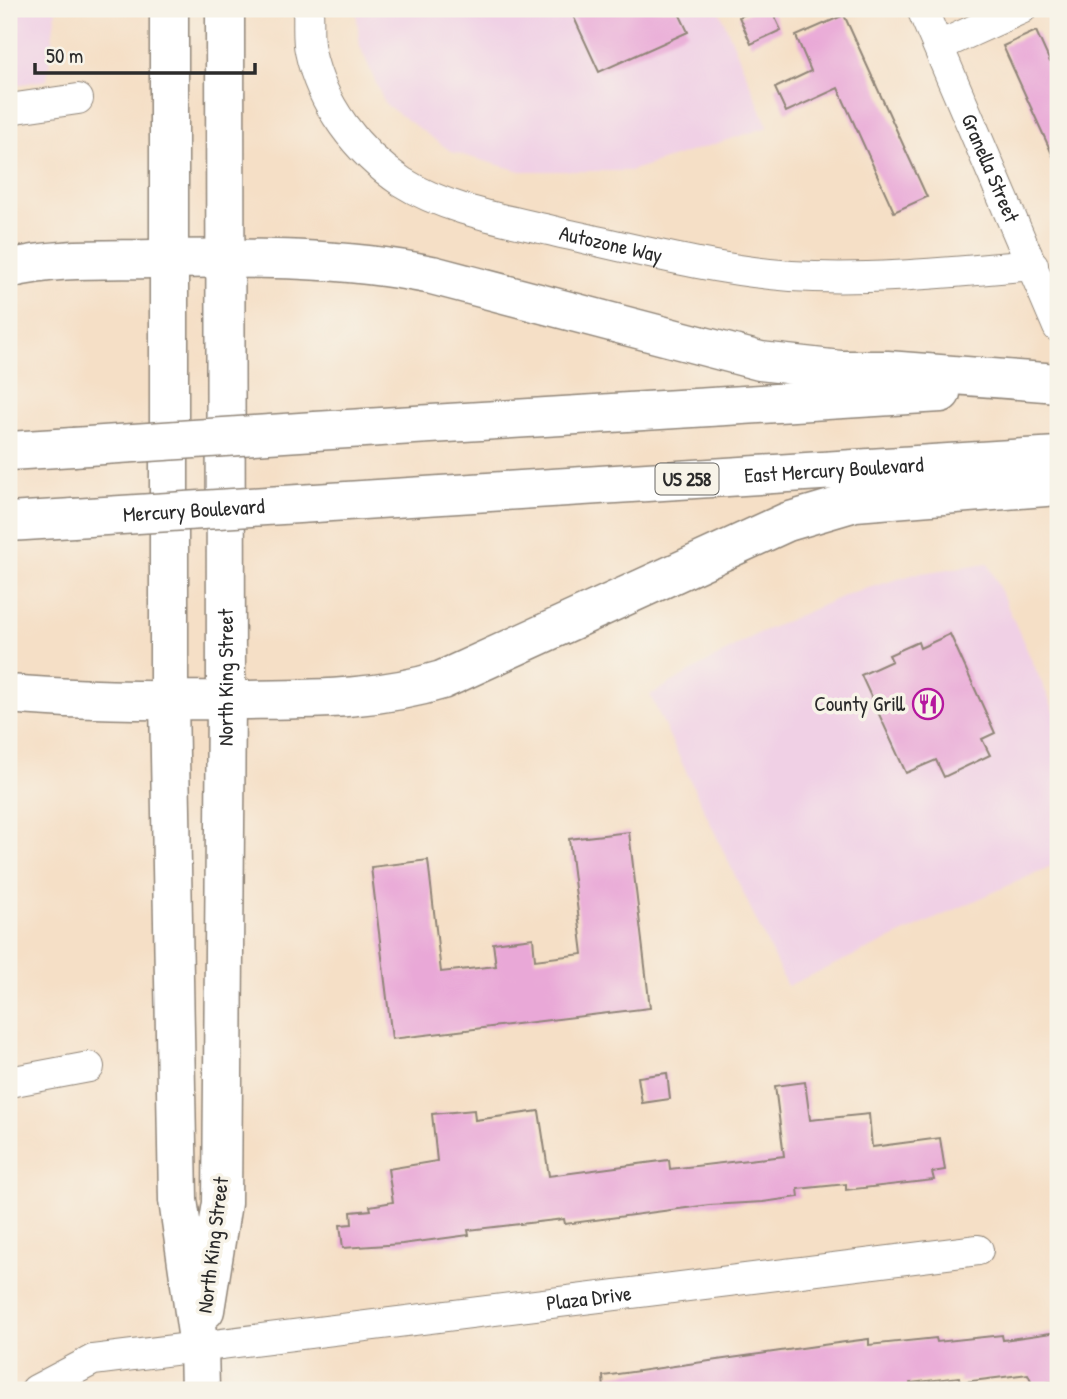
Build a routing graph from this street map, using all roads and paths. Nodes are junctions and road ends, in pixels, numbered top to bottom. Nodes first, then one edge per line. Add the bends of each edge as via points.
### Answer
1 (169, 9) edge
2 (225, 9) edge
3 (308, 9) edge
4 (922, 9) edge
5 (1021, 9) edge
6 (939, 46) junction
7 (78, 99) dead end
8 (9, 109) edge
9 (223, 258) junction
10 (168, 259) junction
11 (1033, 265) junction
12 (9, 269) edge
13 (1058, 327) edge
14 (1058, 385) edge
15 (9, 451) edge
16 (1058, 456) edge
17 (1058, 486) edge
18 (315, 503) joint
19 (9, 522) edge
20 (9, 694) edge
21 (169, 700) junction
22 (226, 700) junction
23 (89, 1068) dead end
24 (9, 1082) edge
25 (978, 1250) dead end
26 (199, 1346) junction
27 (36, 1390) edge
28 (200, 1390) edge

1 - 10 main road, North King Street
2 - 9 main road, North King Street
3 - 11 street, Autozone Way via 310,50 321,88 340,121 364,151 402,182 439,200 634,250 788,275 932,274
4 - 6 street, Granella Street
5 - 6 street
6 - 11 street, Granella Street
7 - 8 street
9 - 10 main road
9 - 14 main road via 377,264 760,361
9 - 22 main road, North King Street
10 - 12 main road via 79,260
10 - 21 main road, North King Street
11 - 13 street, Granella Street
14 - 15 main road, bridge
16 - 18 main road, East Mercury Boulevard / US 258
17 - 22 main road via 879,499 824,510 787,522 442,680 411,690 318,699
18 - 19 main road, Mercury Boulevard / US 258, bridge
20 - 21 main road
21 - 22 main road
21 - 26 main road, North King Street via 178,1200
22 - 26 main road, North King Street via 222,1203
23 - 24 street
25 - 26 street, Plaza Drive
26 - 27 street, Plaza Drive via 93,1360
26 - 28 main road, North King Street

